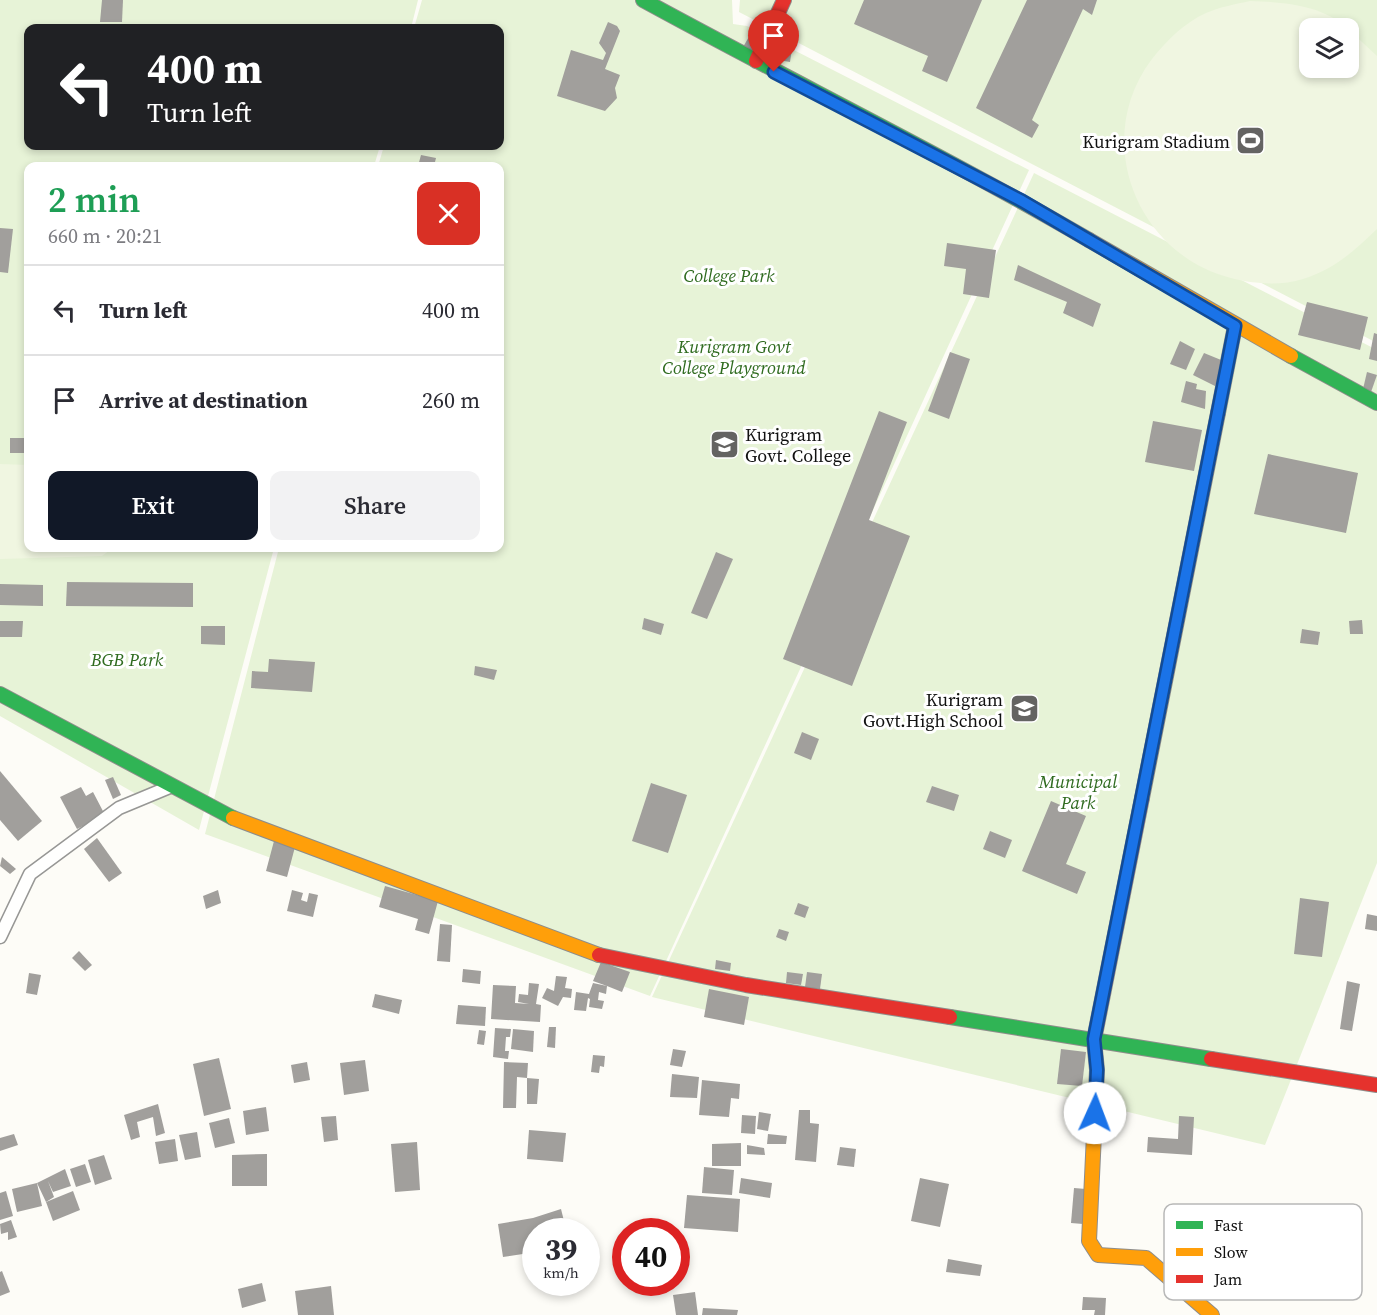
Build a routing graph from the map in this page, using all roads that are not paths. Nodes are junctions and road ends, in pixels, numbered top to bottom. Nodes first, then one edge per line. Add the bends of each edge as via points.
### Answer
1 (643, 0) edge
2 (784, 0) edge
3 (756, 61) junction
4 (1235, 326) junction
5 (1377, 403) edge
6 (0, 694) edge
7 (172, 786) junction
8 (0, 937) edge
9 (1094, 1039) junction
10 (1377, 1085) edge
11 (1164, 1274) edge
12 (1195, 1300) edge
13 (1212, 1315) edge

1 - 3 street
2 - 3 street
3 - 4 street via 1022,201
4 - 5 street
4 - 9 street
6 - 7 street
7 - 8 street via 119,808 30,874
7 - 9 street via 233,819 600,955 746,986
9 - 10 street
9 - 11 street via 1097,1070 1089,1241 1098,1255 1146,1258
12 - 13 street

